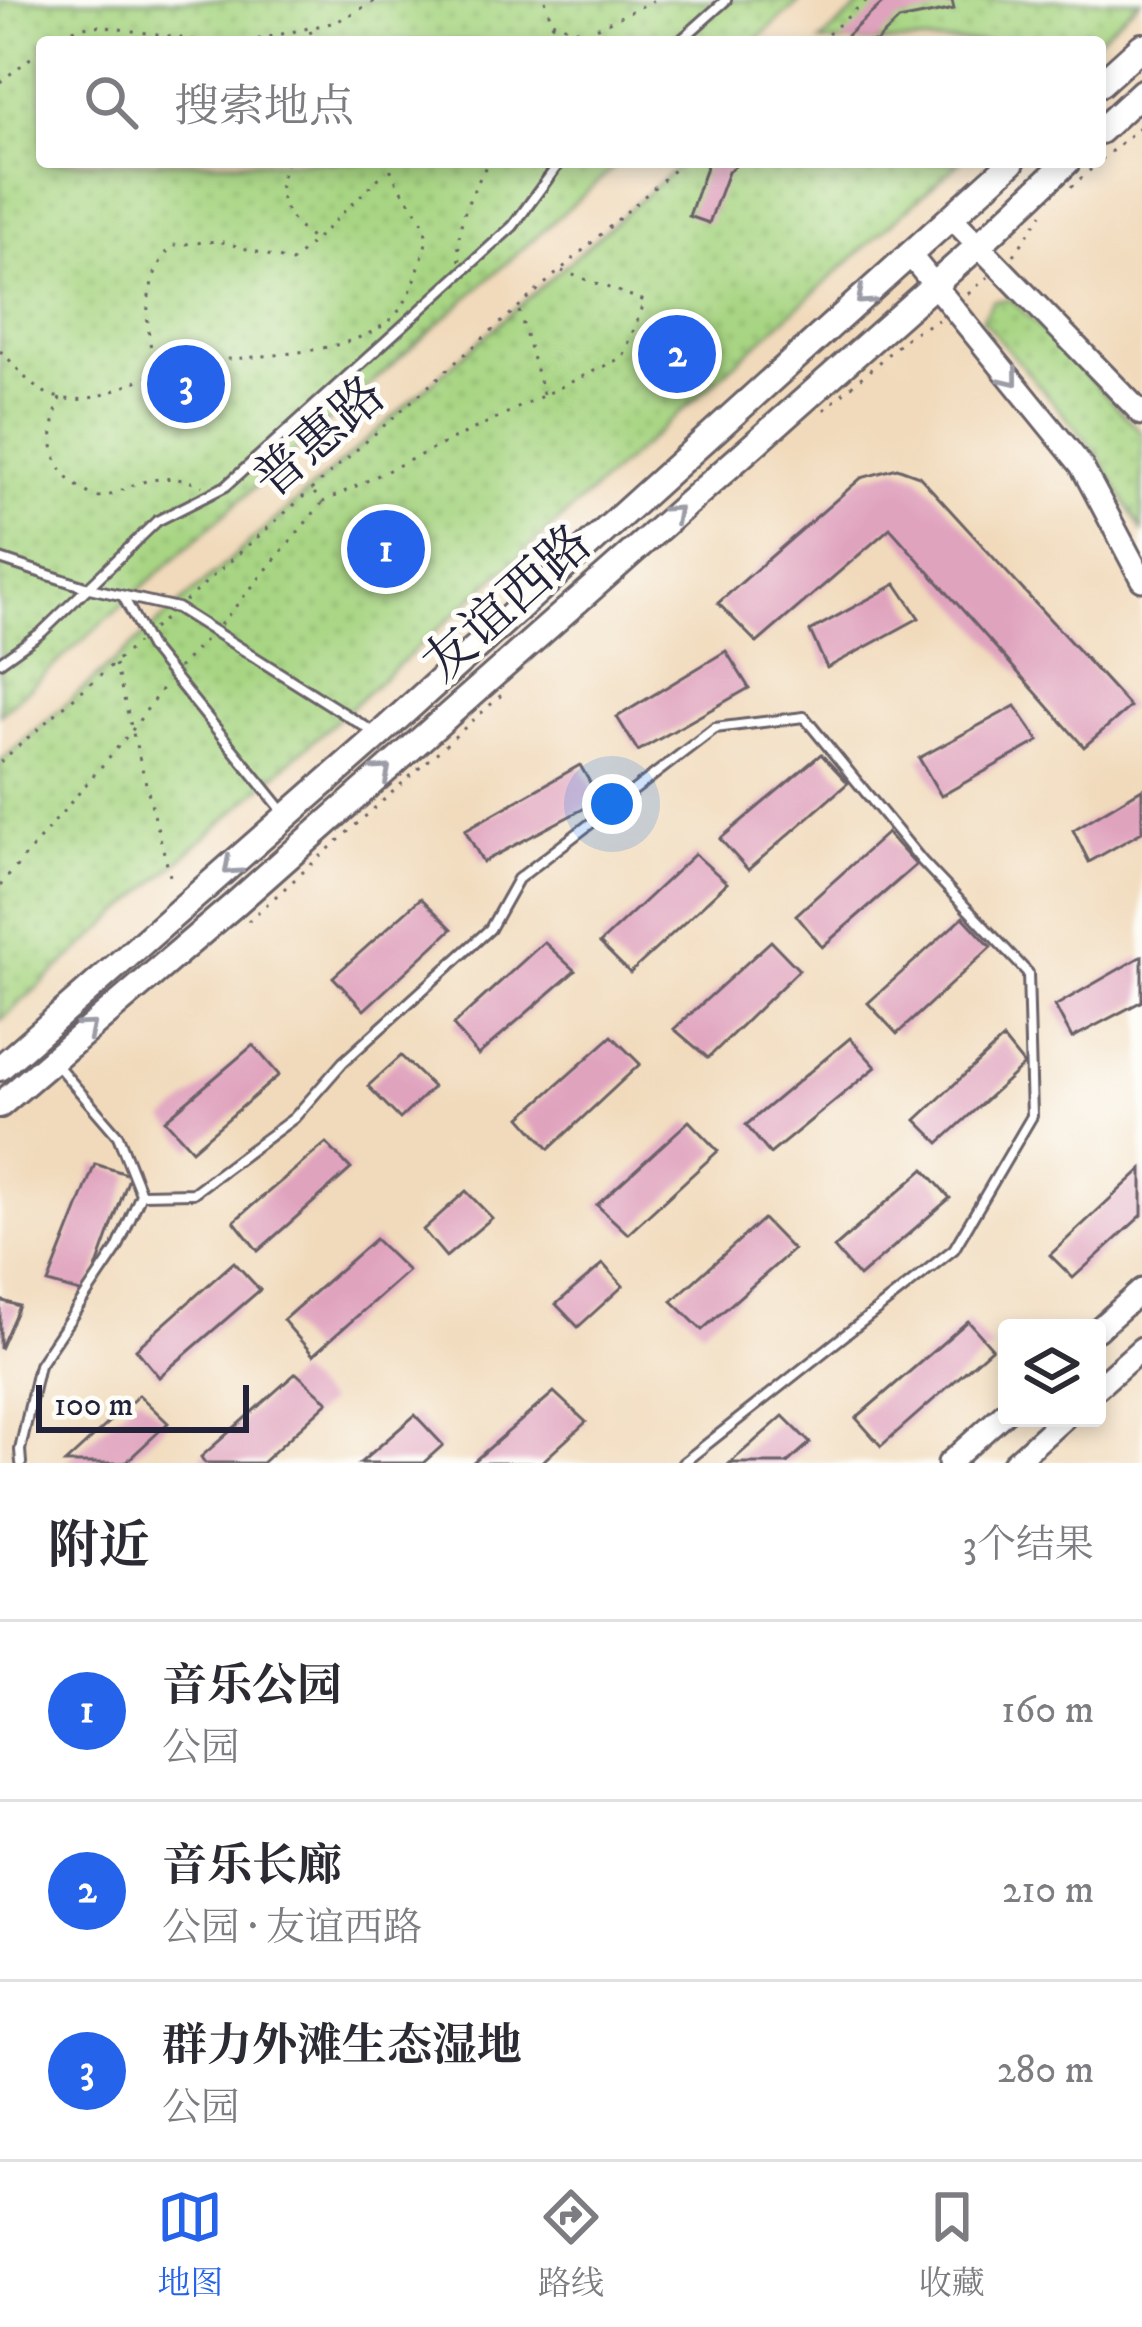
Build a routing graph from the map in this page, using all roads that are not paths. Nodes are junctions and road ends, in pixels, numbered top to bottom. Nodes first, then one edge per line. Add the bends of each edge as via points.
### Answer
1 (726, 0) edge
2 (686, 36) edge
3 (1142, 46) edge
4 (1106, 79) edge
5 (1142, 92) edge
6 (1106, 125) edge
7 (556, 168) edge
8 (1005, 168) edge
9 (1061, 168) edge
10 (951, 217) junction
11 (977, 247) junction
12 (910, 255) junction
13 (934, 282) junction
14 (1142, 414) edge
15 (0, 559) edge
16 (1142, 580) edge
17 (85, 587) junction
18 (123, 596) junction
19 (0, 662) edge
20 (379, 735) junction
21 (287, 817) junction
22 (51, 1058) junction
23 (0, 1068) edge
24 (0, 1105) edge
25 (141, 1194) junction
26 (1142, 1290) edge
27 (1106, 1322) edge
28 (1142, 1348) edge
29 (1106, 1380) edge
30 (998, 1419) edge
31 (1054, 1427) edge
32 (21, 1463) edge
33 (683, 1463) edge
34 (949, 1463) edge
35 (1014, 1463) edge

1 - 2 lane
3 - 4 main road
5 - 6 main road
7 - 17 lane via 514,226 226,486 157,521
8 - 10 main road, 友谊西路
9 - 11 main road, 友谊西路
10 - 11 main road
10 - 12 main road, 友谊西路
11 - 13 main road, 友谊西路
11 - 14 main road
12 - 13 main road
12 -> 20 main road, 友谊西路
13 -> 16 main road via 1081,465
22 -> 13 main road, 友谊西路
15 - 17 lane
17 - 18 lane
17 - 19 lane
18 - 20 lane via 177,608
18 - 21 lane via 143,637
20 - 21 main road, 友谊西路
21 -> 23 main road, 友谊西路
22 - 24 main road, 友谊西路
22 - 25 lane via 118,1136
25 - 32 lane via 117,1249 39,1365
25 - 33 lane via 193,1193 294,1118 490,929 518,879 715,728 804,717 922,861 1028,973 1032,1116 954,1249
26 - 27 main road
28 - 29 main road
30 - 34 main road
31 - 35 main road

